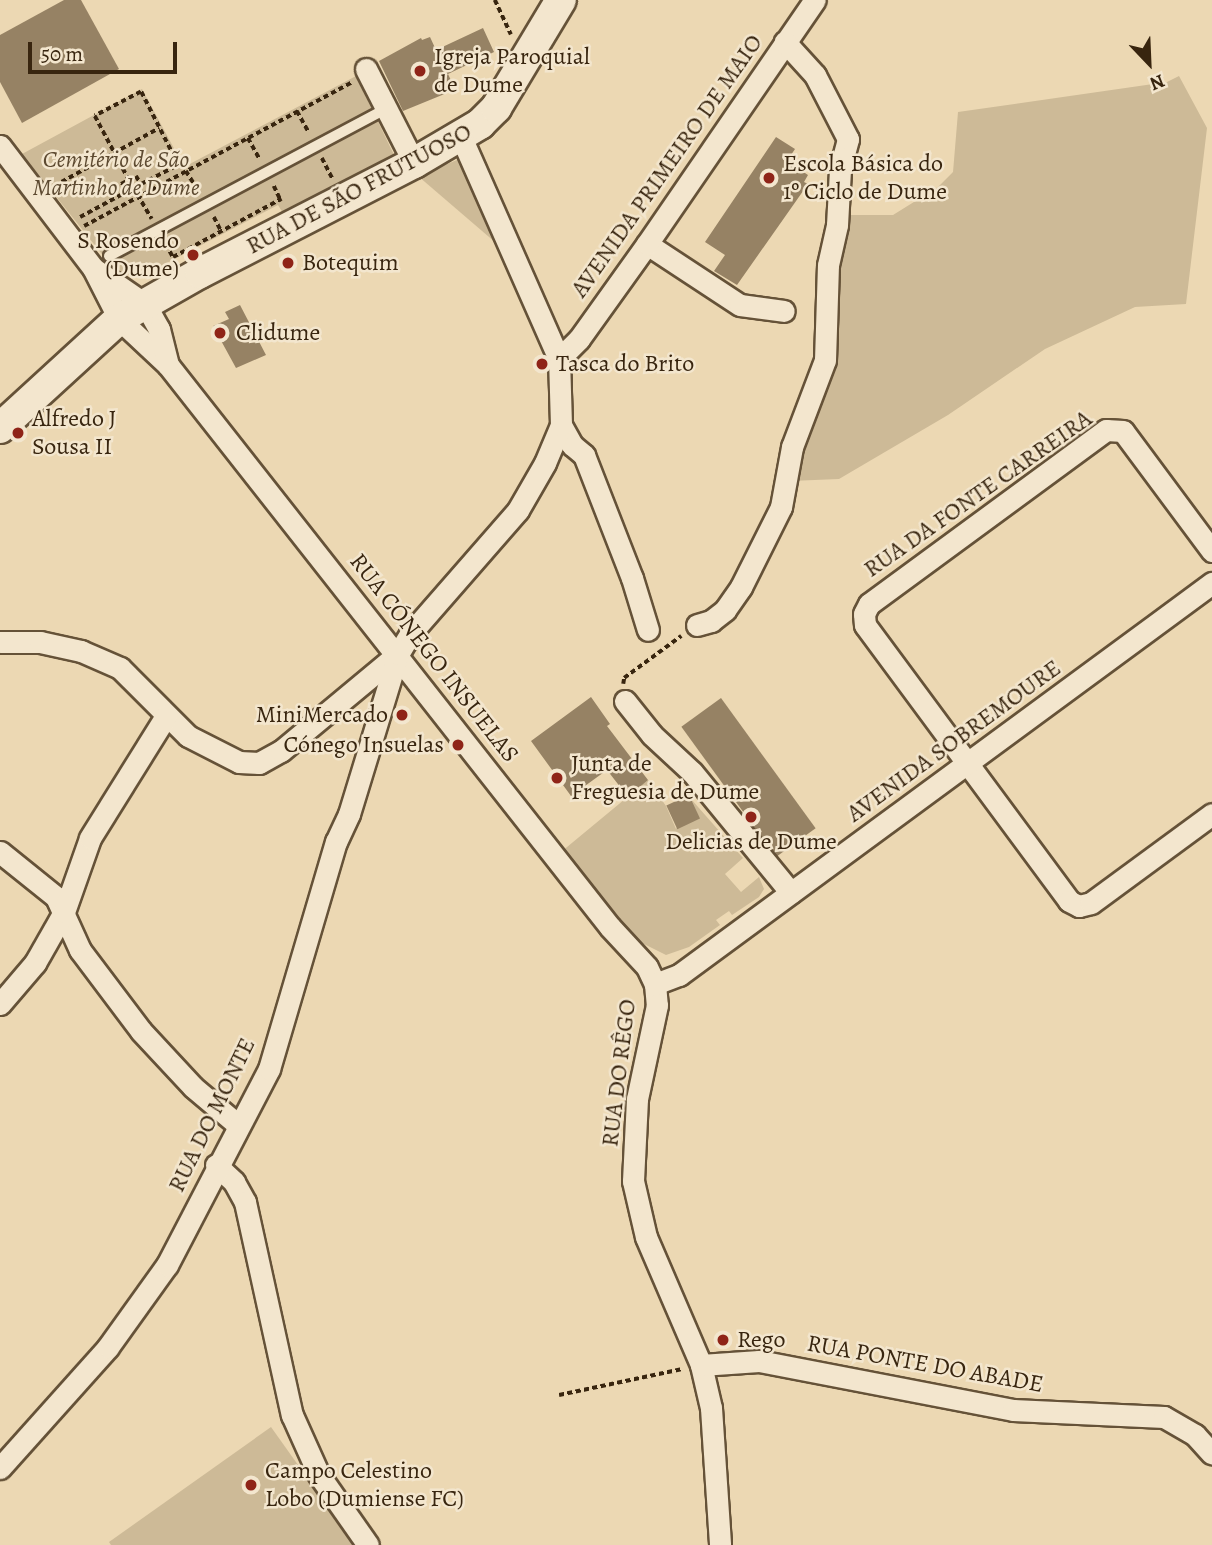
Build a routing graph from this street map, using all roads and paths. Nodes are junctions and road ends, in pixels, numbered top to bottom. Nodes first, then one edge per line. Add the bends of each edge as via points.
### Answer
1 (495, 0) edge
2 (561, 0) edge
3 (815, 0) edge
4 (785, 42) junction
5 (522, 60) junction
6 (366, 69) dead end
7 (386, 109) junction
8 (159, 128) junction
9 (461, 137) junction
10 (115, 151) junction
11 (2, 155) edge
12 (414, 163) junction
13 (129, 180) junction
14 (51, 187) dead end
15 (138, 195) dead end
16 (281, 199) dead end
17 (78, 218) dead end
18 (647, 244) junction
19 (173, 257) dead end
20 (101, 262) junction
21 (145, 304) junction
22 (785, 311) dead end
23 (119, 319) junction
24 (559, 359) junction
25 (168, 365) junction
26 (561, 425) junction
27 (0, 428) edge
28 (1212, 551) edge
29 (1212, 583) edge
30 (697, 625) joint
31 (648, 630) dead end
32 (0, 642) edge
33 (398, 654) junction
34 (625, 701) joint
35 (166, 716) junction
36 (968, 763) junction
37 (1212, 814) edge
38 (0, 852) edge
39 (791, 893) junction
40 (64, 912) junction
41 (655, 984) junction
42 (1, 1000) edge
43 (238, 1125) junction
44 (216, 1165) junction
45 (701, 1366) junction
46 (559, 1395) dead end
47 (1212, 1454) edge
48 (0, 1468) edge
49 (368, 1545) edge
50 (720, 1545) edge

1 - 5 path
2 - 5 street, RUA DE SÃO FRUTUOSO
3 - 4 street, AVENIDA PRIMEIRO DE MAIO
4 - 18 street, AVENIDA PRIMEIRO DE MAIO
4 - 30 street via 815,75 848,139 828,265 825,360 792,446 781,507 725,610
5 - 9 street, RUA DE SÃO FRUTUOSO via 496,108
6 - 7 street
7 - 12 street
7 - 20 lane
8 - 10 path
8 - 10 path via 141,92 96,116
8 - 13 path via 178,164 141,184 136,176
9 - 12 street, RUA DE SÃO FRUTUOSO
9 - 24 street
10 - 13 path
10 - 14 path
11 - 20 street
12 - 21 street, RUA DE SÃO FRUTUOSO
13 - 15 path
13 - 17 path via 121,184 126,192
16 - 19 path
18 - 22 street via 740,305
18 - 24 street, AVENIDA PRIMEIRO DE MAIO
20 - 21 street
20 - 23 street, RUA CÓNEGO INSUELAS
21 - 23 street, RUA DE SÃO FRUTUOSO
21 - 25 street, RUA CÓNEGO INSUELAS via 159,329
23 - 25 street, RUA CÓNEGO INSUELAS
23 - 27 street, RUA DE SÃO FRUTUOSO
24 - 26 street
25 - 33 street, RUA CÓNEGO INSUELAS
26 - 31 street via 584,455
26 - 33 street via 518,510 410,634
28 - 36 street, RUA DA FONTE CARREIRA via 1123,431 1106,430 869,604 865,625
29 - 36 street, AVENIDA SOBREMOURE
30 - 34 path via 624,678
32 - 35 street via 40,642 110,663
33 - 35 street via 281,751 259,763 239,762 188,736
33 - 41 street, RUA CÓNEGO INSUELAS via 610,927 647,967
33 - 43 street, RUA DO MONTE via 269,1069
34 - 39 street via 652,735 692,772
35 - 40 street via 90,838
36 - 37 street via 1069,901 1079,906 1090,903
36 - 39 street, AVENIDA SOBREMOURE
38 - 40 street via 46,886
39 - 41 street, AVENIDA SOBREMOURE via 679,975
40 - 42 street via 35,963
40 - 43 street via 80,950 142,1031 193,1087
41 - 45 street, RUA DO RÊGO via 657,1005 637,1099 633,1181 646,1237
43 - 44 street, RUA DO MONTE
44 - 48 street, RUA DO MONTE via 160,1275 108,1347
44 - 49 street via 234,1182 245,1202 292,1415 319,1475
45 - 46 path
45 - 47 street, RUA PONTE DO ABADE via 759,1361 1013,1410 1164,1417 1195,1435
45 - 50 street, RUA DO RÊGO via 711,1408

